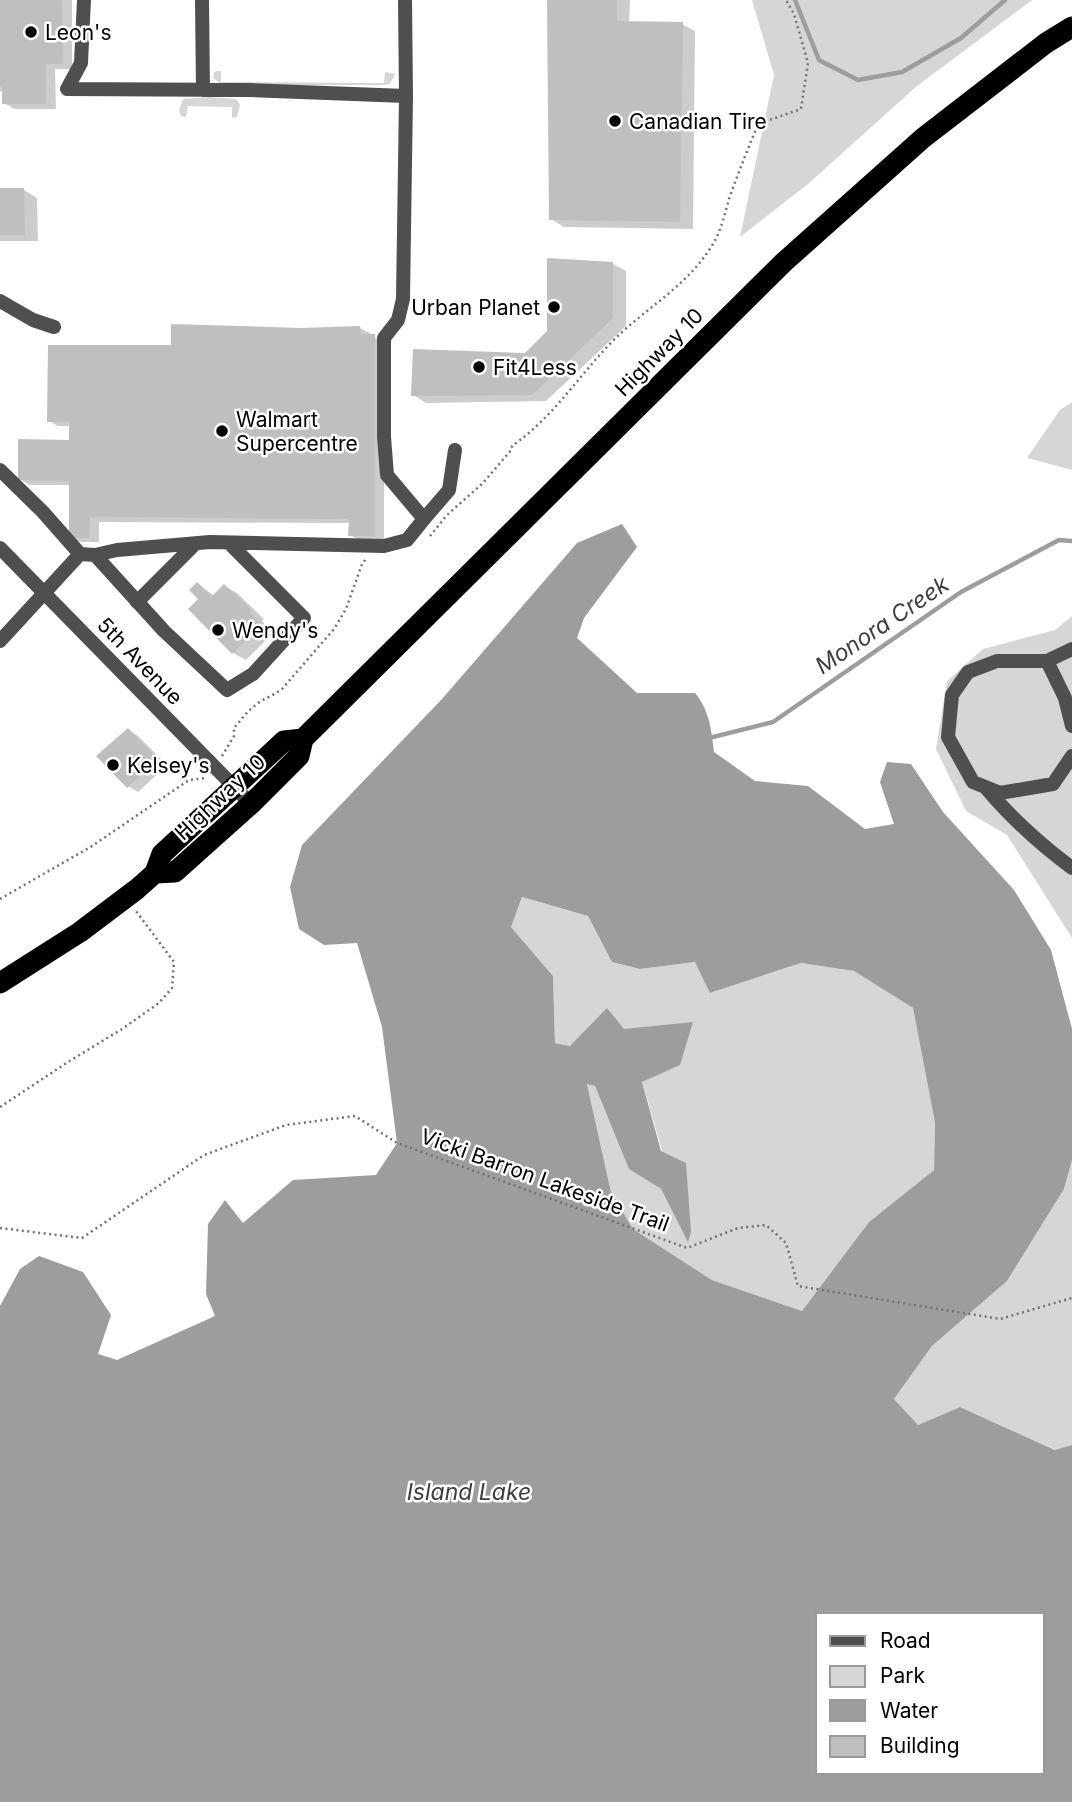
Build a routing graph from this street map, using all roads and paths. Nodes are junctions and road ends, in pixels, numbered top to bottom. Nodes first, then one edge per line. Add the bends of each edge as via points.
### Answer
1 (84, 0) edge
2 (202, 0) edge
3 (405, 0) edge
4 (1072, 27) edge
5 (204, 90) junction
6 (407, 96) junction
7 (0, 301) edge
8 (54, 327) dead end
9 (455, 450) dead end
10 (0, 470) edge
11 (424, 519) junction
12 (229, 543) junction
13 (195, 544) junction
14 (0, 548) edge
15 (79, 554) junction
16 (95, 555) junction
17 (44, 593) junction
18 (137, 602) junction
19 (0, 641) edge
20 (1072, 649) edge
21 (1047, 661) junction
22 (1072, 726) edge
23 (303, 738) junction
24 (1072, 756) edge
25 (235, 787) junction
26 (985, 787) junction
27 (251, 804) junction
28 (1072, 868) edge
29 (155, 873) junction
30 (126, 897) junction
31 (0, 983) edge
32 (0, 1107) edge
33 (0, 1228) edge
34 (1072, 1298) edge

1 - 5 street via 81,63 67,89
2 - 5 street
3 - 6 street
4 - 23 highway, Highway 10 via 923,138 784,262
5 - 6 street
6 - 11 street via 404,299 398,320 384,338 384,437 387,475
7 - 8 street
9 - 11 street via 449,490
10 - 15 street
11 - 12 street via 407,540 384,546
12 - 13 street
12 - 18 street via 304,618 254,674 226,690
13 - 16 street
13 - 18 street
14 - 17 street, 5th Avenue
15 - 16 street
15 - 17 street
16 - 18 street
17 - 19 street
17 - 25 street, 5th Avenue
20 - 21 street
21 - 22 street via 1065,698
21 - 26 street via 997,661 968,672 952,695 948,737 973,782
23 - 25 highway, Highway 10 via 284,741
23 - 27 highway, Highway 10 via 299,756
24 - 26 street via 1053,784 1000,793
25 - 27 street, 5th Avenue
25 - 29 highway, Highway 10 via 162,854
26 - 28 street via 1036,840
27 - 29 highway, Highway 10 via 175,872
29 - 30 highway, Highway 10
30 - 31 highway, Highway 10
30 - 32 path via 174,962 172,988 122,1029
33 - 34 path, Vicki Barron Lakeside Trail via 82,1238 204,1155 286,1125 355,1116 397,1143 687,1248 738,1228 766,1226 786,1243 798,1286 1000,1318

